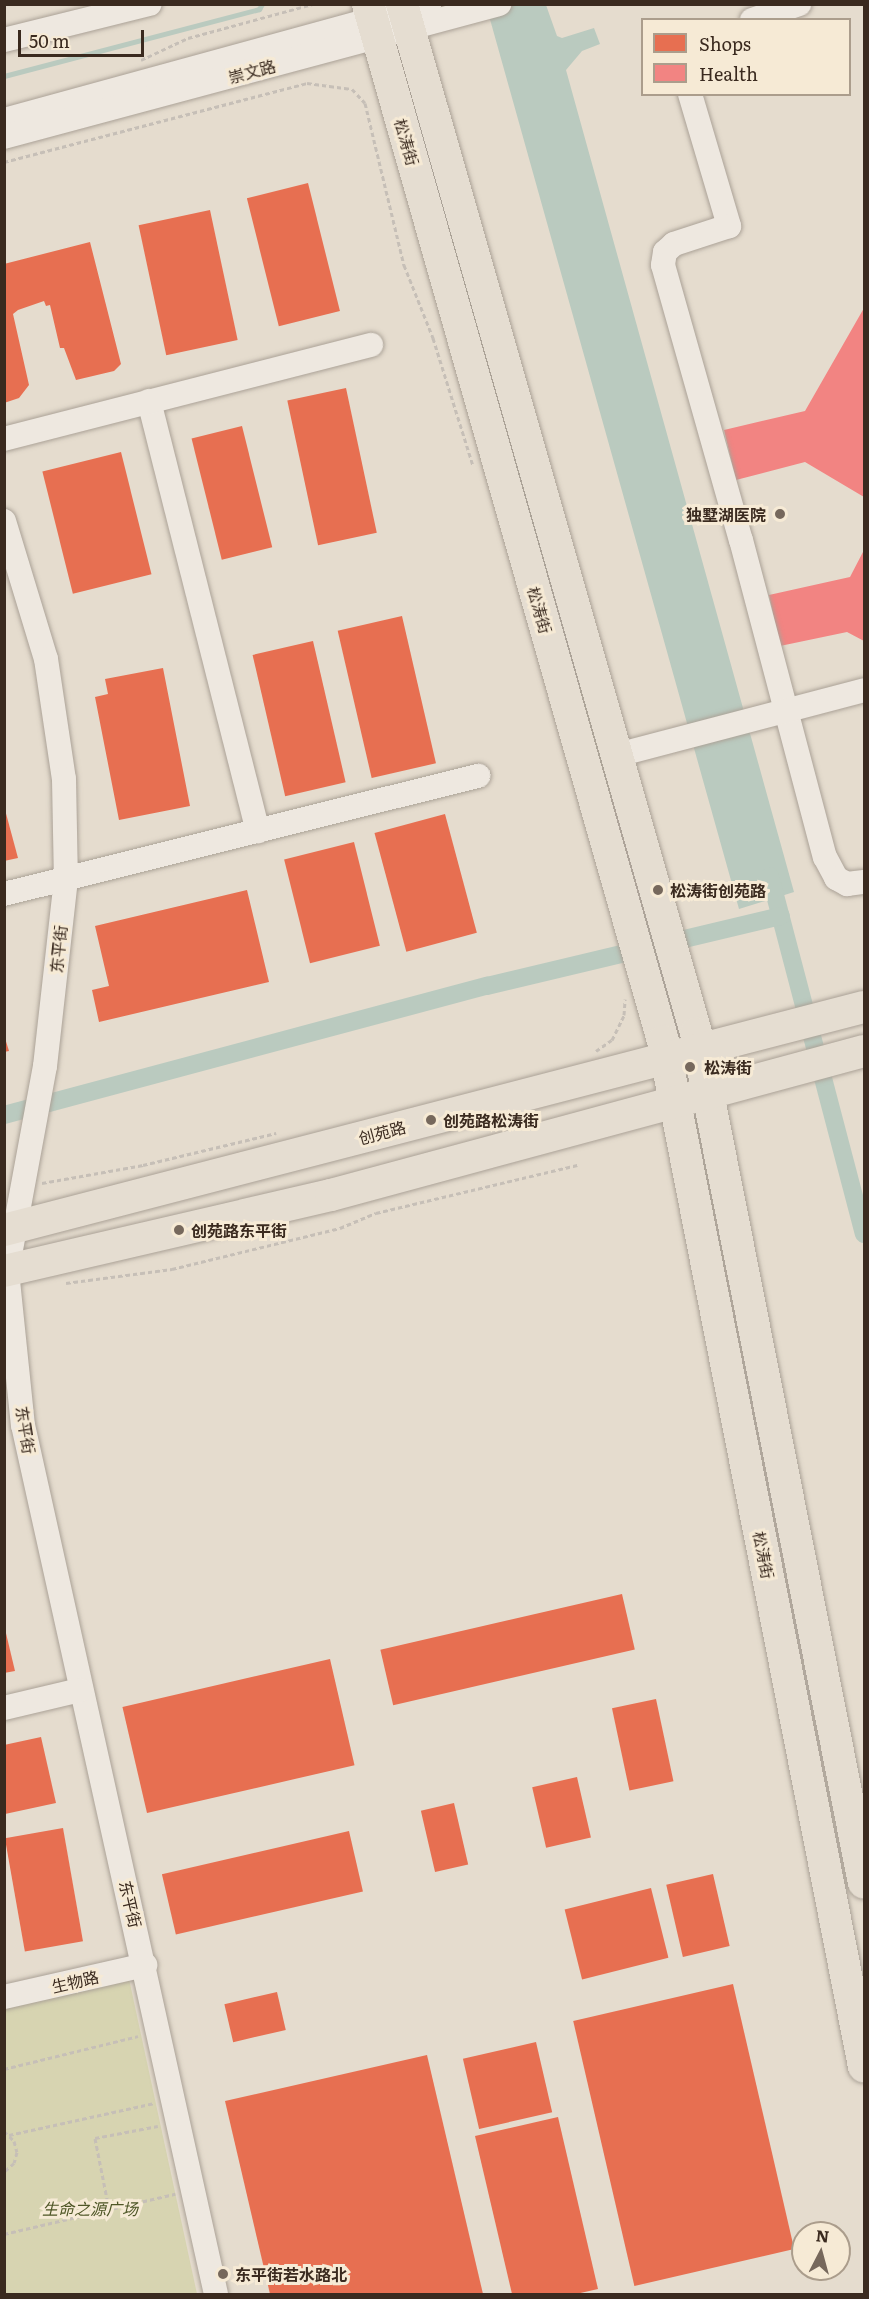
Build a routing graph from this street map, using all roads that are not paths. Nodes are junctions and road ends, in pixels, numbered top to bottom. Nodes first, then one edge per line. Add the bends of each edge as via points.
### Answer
1 (150, 4) edge
2 (799, 4) edge
3 (490, 7) edge
4 (411, 12) edge
5 (758, 18) edge
6 (373, 20) edge
7 (4, 40) edge
8 (691, 96) edge
9 (4, 120) edge
10 (4, 137) edge
11 (372, 345) dead end
12 (149, 401) junction
13 (4, 439) edge
14 (4, 522) edge
15 (864, 690) edge
16 (786, 710) junction
17 (617, 755) junction
18 (479, 776) dead end
19 (258, 831) junction
20 (66, 879) junction
21 (864, 882) edge
22 (4, 894) edge
23 (854, 1010) edge
24 (699, 1051) junction
25 (860, 1052) edge
26 (666, 1059) junction
27 (707, 1095) junction
28 (675, 1102) junction
29 (10, 1229) edge
30 (6, 1271) edge
31 (80, 1690) junction
32 (4, 1708) edge
33 (864, 1883) edge
34 (145, 1965) junction
35 (4, 1997) edge
36 (864, 2066) edge
37 (216, 2295) edge

1 - 7 street
2 - 5 street
3 - 4 street, 崇文路
4 - 6 street, 崇文路
4 - 17 main road, 松涛街
6 - 9 street, 崇文路
6 - 10 street, 崇文路
6 - 26 main road, 松涛街 via 632,932 636,992
8 - 16 street via 729,226 674,244 665,252 663,265
11 - 12 street
12 - 13 street
12 - 19 street
14 - 20 street, 东平街 via 46,659 64,779
15 - 16 street
16 - 17 street
16 - 21 street via 830,868 847,884
17 - 24 main road, 松涛街
18 - 19 street
19 - 20 street
20 - 22 street
20 - 29 street, 东平街 via 45,1066 33,1141
23 - 24 main road, 创苑路
24 - 26 main road, 创苑路
24 - 27 main road, 松涛街
25 - 27 main road
26 - 28 main road, 松涛街
26 - 29 main road, 创苑路
27 - 28 main road
27 - 33 main road, 松涛街
28 - 30 main road via 331,1195
28 - 36 main road, 松涛街
29 - 30 street, 东平街
30 - 31 street, 东平街 via 23,1425
31 - 32 street
31 - 34 street, 东平街
34 - 35 street, 生物路
34 - 37 street, 东平街

